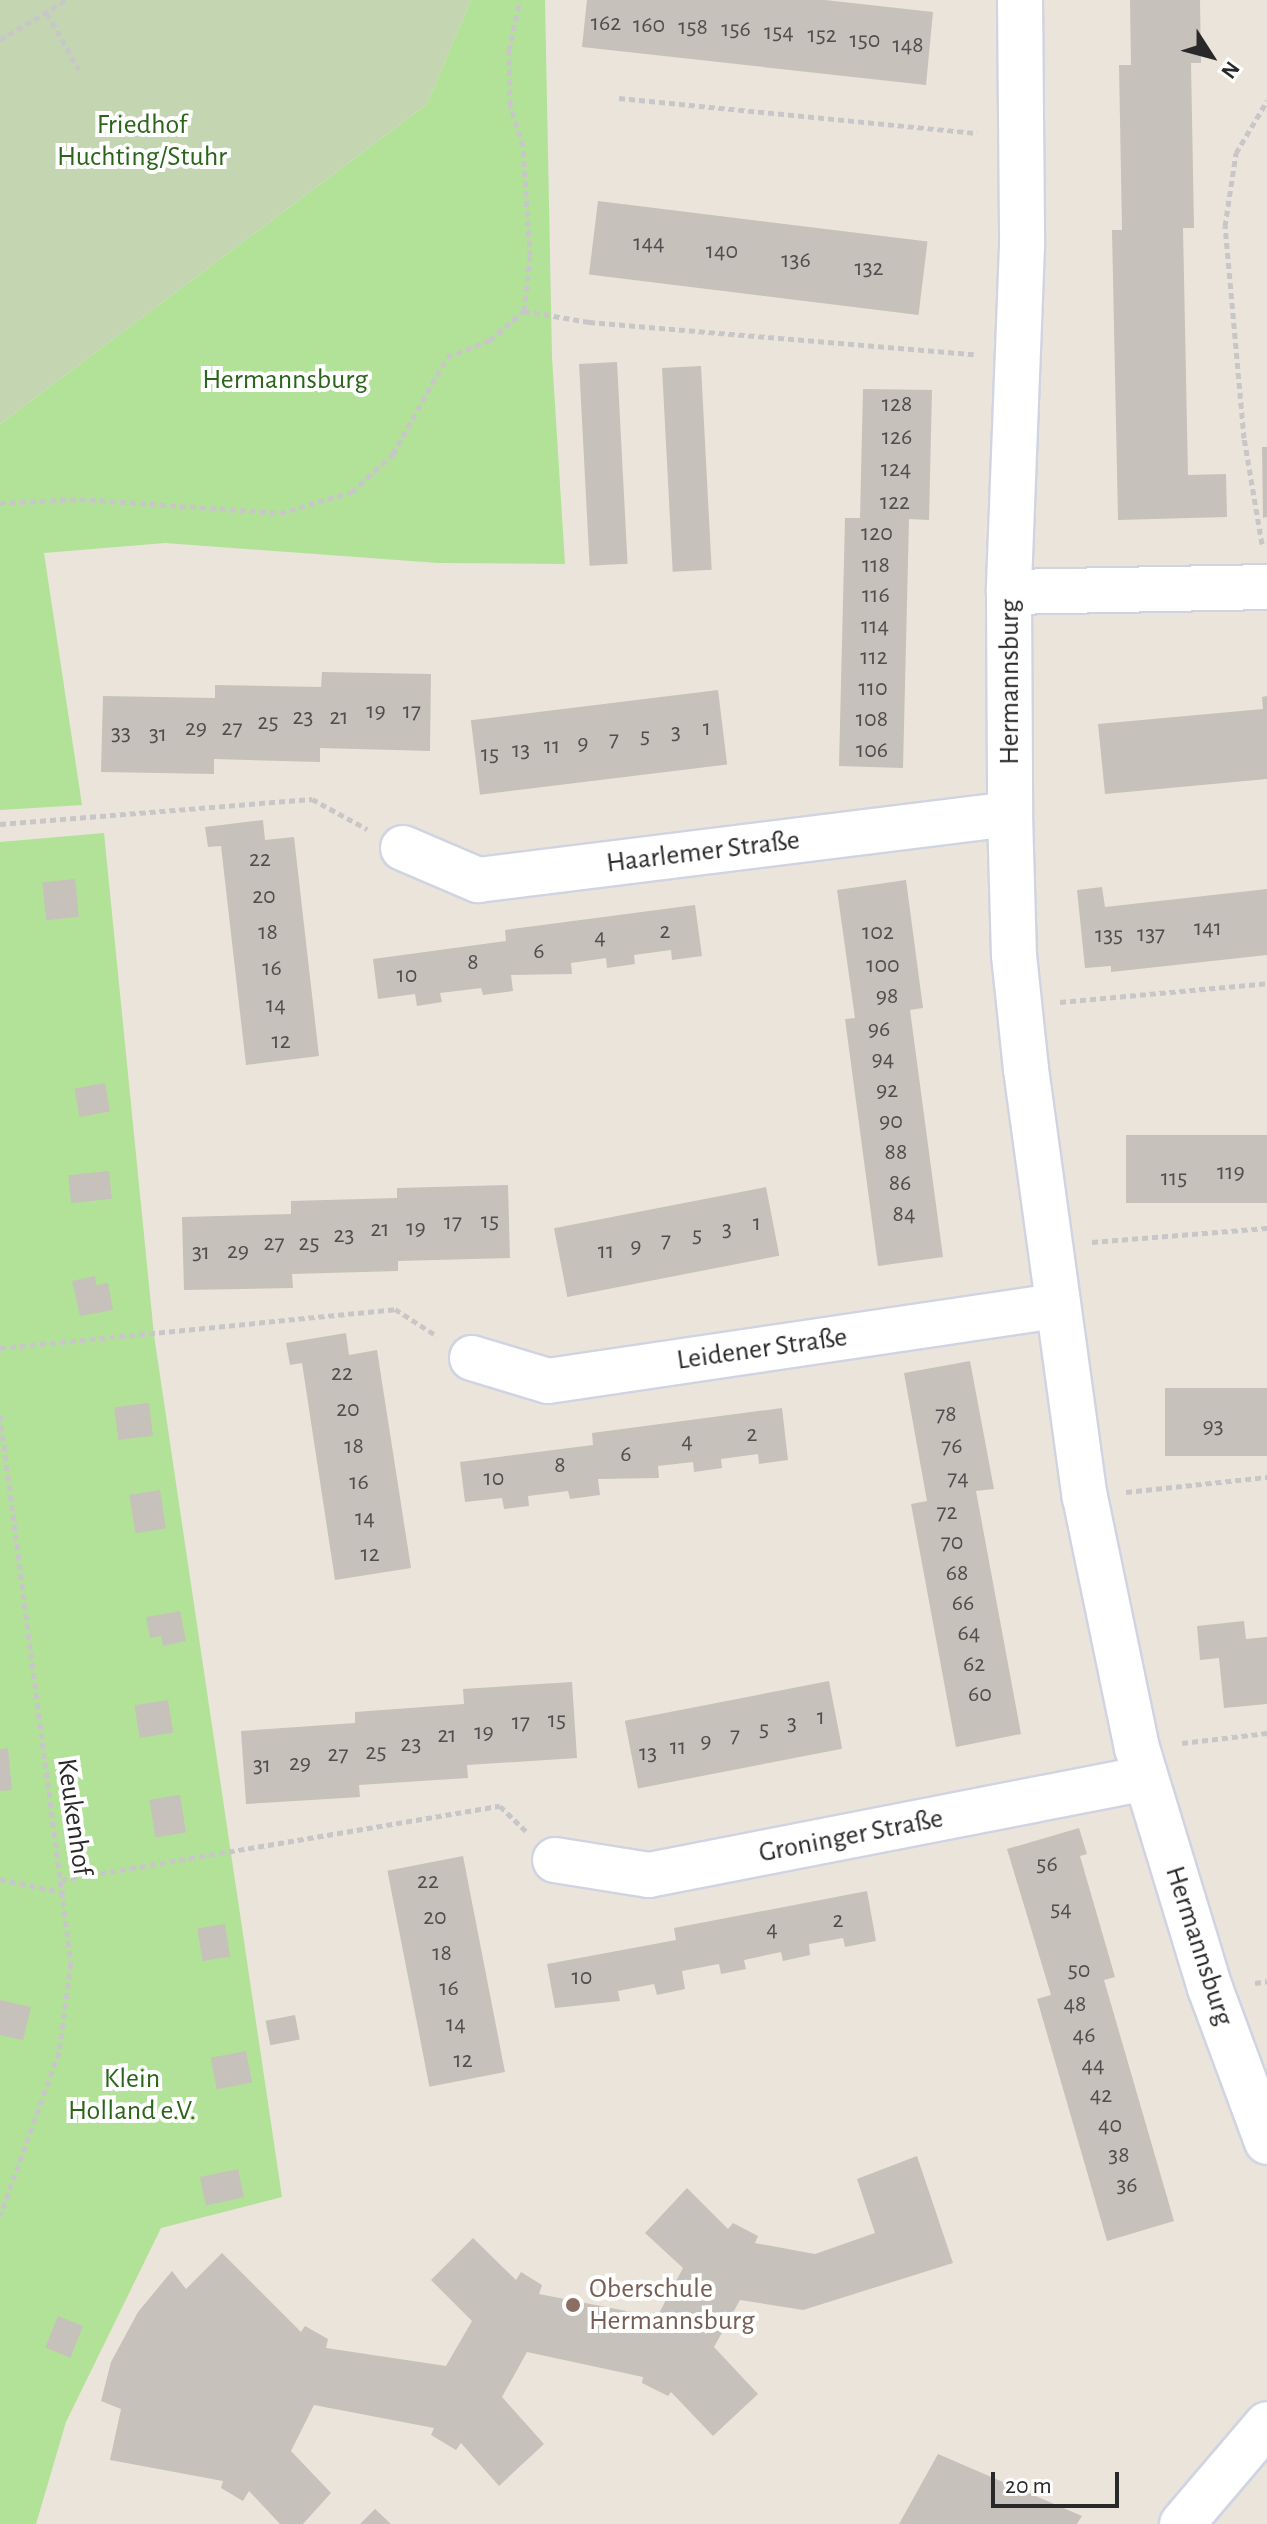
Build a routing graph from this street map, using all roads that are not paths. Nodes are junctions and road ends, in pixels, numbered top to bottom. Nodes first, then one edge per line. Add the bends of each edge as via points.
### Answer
1 (1020, 0) edge
2 (1266, 571) edge
3 (1009, 592) junction
4 (1010, 814) junction
5 (403, 848) road end
6 (1055, 1306) junction
7 (472, 1358) road end
8 (1142, 1763) junction
9 (555, 1860) road end
10 (1267, 2142) edge
11 (1267, 2424) edge
12 (1182, 2524) edge

1 - 3 street, Hermannsburg via 1018,358
2 - 3 street
3 - 4 street, Hermannsburg
4 - 5 street, Haarlemer Straße via 478,880
4 - 6 street, Hermannsburg via 1019,1006
6 - 7 street, Leidener Straße via 548,1381
6 - 8 street, Hermannsburg via 1085,1497
8 - 9 street, Groninger Straße via 649,1875
8 - 10 street, Hermannsburg via 1210,1988
11 - 12 street

